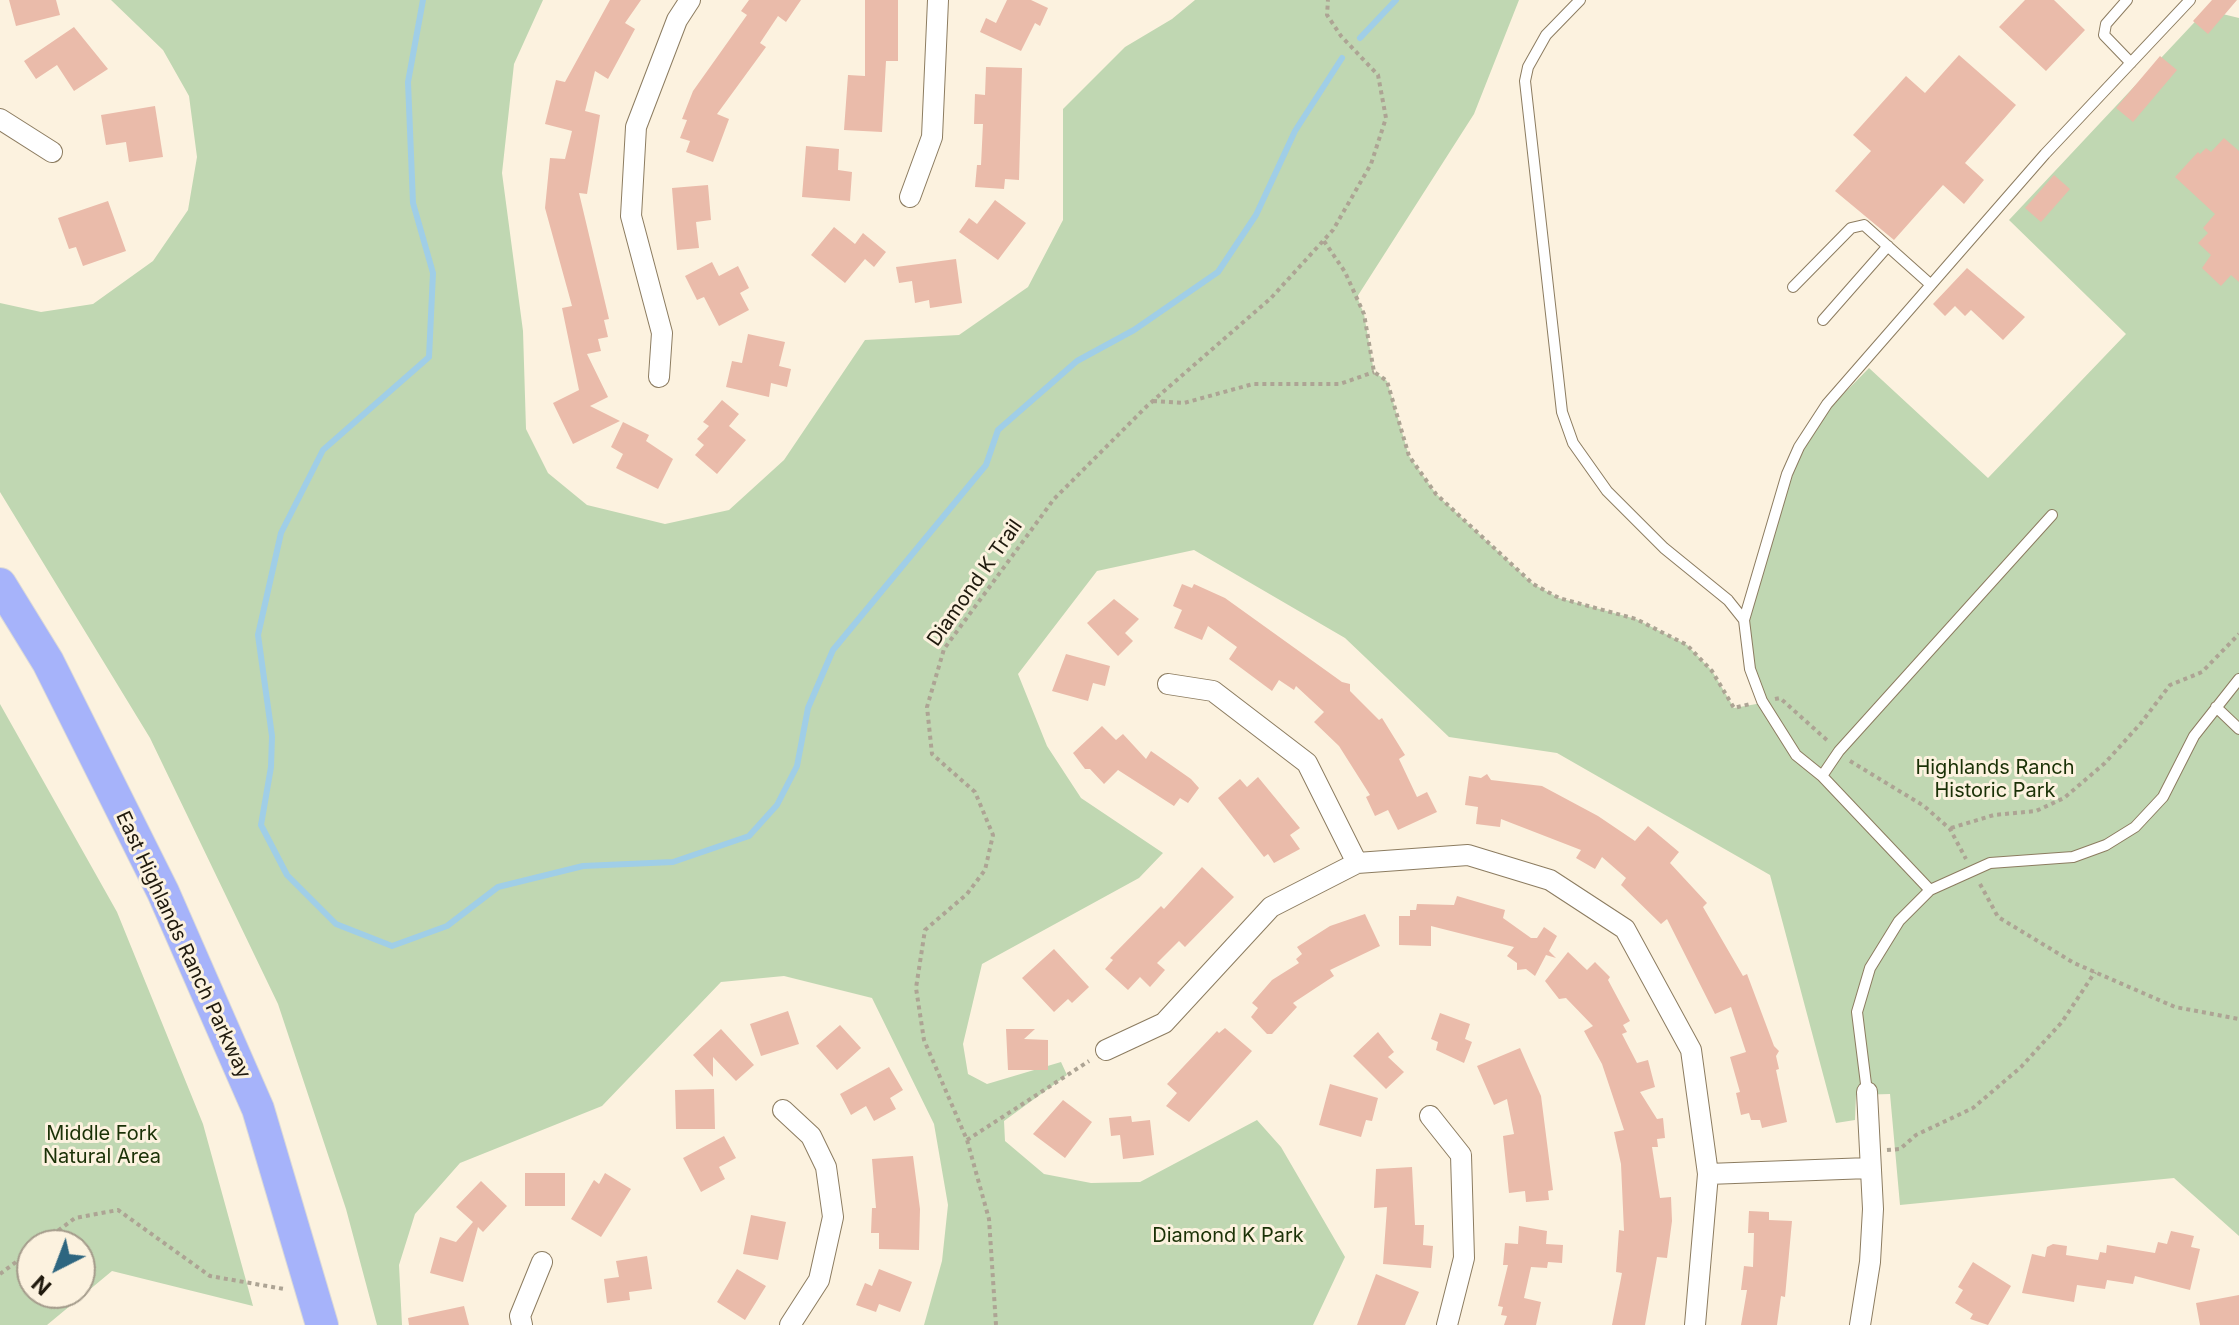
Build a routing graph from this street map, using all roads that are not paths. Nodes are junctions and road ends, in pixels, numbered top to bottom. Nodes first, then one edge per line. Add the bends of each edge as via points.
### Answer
1 (690, 0) edge
2 (938, 0) edge
3 (1580, 0) edge
4 (2127, 0) edge
5 (2190, 0) edge
6 (2131, 63) junction
7 (0, 119) edge
8 (52, 152) dead end
9 (910, 197) dead end
10 (1888, 246) junction
11 (1930, 284) junction
12 (1793, 287) dead end
13 (1823, 320) dead end
14 (659, 377) dead end
15 (2052, 515) dead end
16 (0, 584) edge
17 (1744, 620) junction
18 (2239, 679) edge
19 (1168, 684) dead end
20 (2216, 707) junction
21 (2239, 729) edge
22 (1822, 776) junction
23 (1357, 863) junction
24 (1930, 890) junction
25 (1106, 1050) road end
26 (1867, 1092) joint
27 (783, 1110) dead end
28 (1430, 1116) dead end
29 (1869, 1161) junction
30 (1708, 1174) junction
31 (542, 1262) dead end
32 (322, 1325) edge
33 (522, 1325) edge
34 (790, 1325) edge
35 (1447, 1325) edge
36 (1695, 1325) edge
37 (1860, 1325) edge

1 - 14 street via 677,20 636,127 631,216 662,333
2 - 9 street via 932,137
3 - 17 lane via 1546,35 1525,81 1562,412 1573,443 1607,491
4 - 6 lane via 2106,24 2104,35
5 - 6 lane
6 - 11 lane
7 - 8 street
10 - 11 lane
10 - 12 lane via 1864,225 1851,228
10 - 13 lane
11 - 17 lane via 1836,392 1799,447 1774,512
15 - 22 lane
16 - 32 main road, East Highlands Ranch Parkway via 48,662 163,892 258,1109
17 - 22 lane via 1750,669 1762,701 1796,755
18 - 20 lane
19 - 23 street via 1213,691 1307,763
20 - 21 lane
20 - 24 lane via 2194,736 2163,797 2135,827 2073,857 1990,863
22 - 24 lane
23 - 25 street via 1271,907 1164,1023
23 - 30 street via 1468,855 1550,880 1625,929 1691,1050
24 - 26 lane via 1899,921 1870,968 1857,1012
26 - 29 street
27 - 34 street via 811,1136 826,1167 833,1217 819,1280
28 - 35 street via 1461,1155 1464,1258
29 - 30 street
29 - 37 street via 1873,1209
30 - 36 street
31 - 33 street via 520,1316

